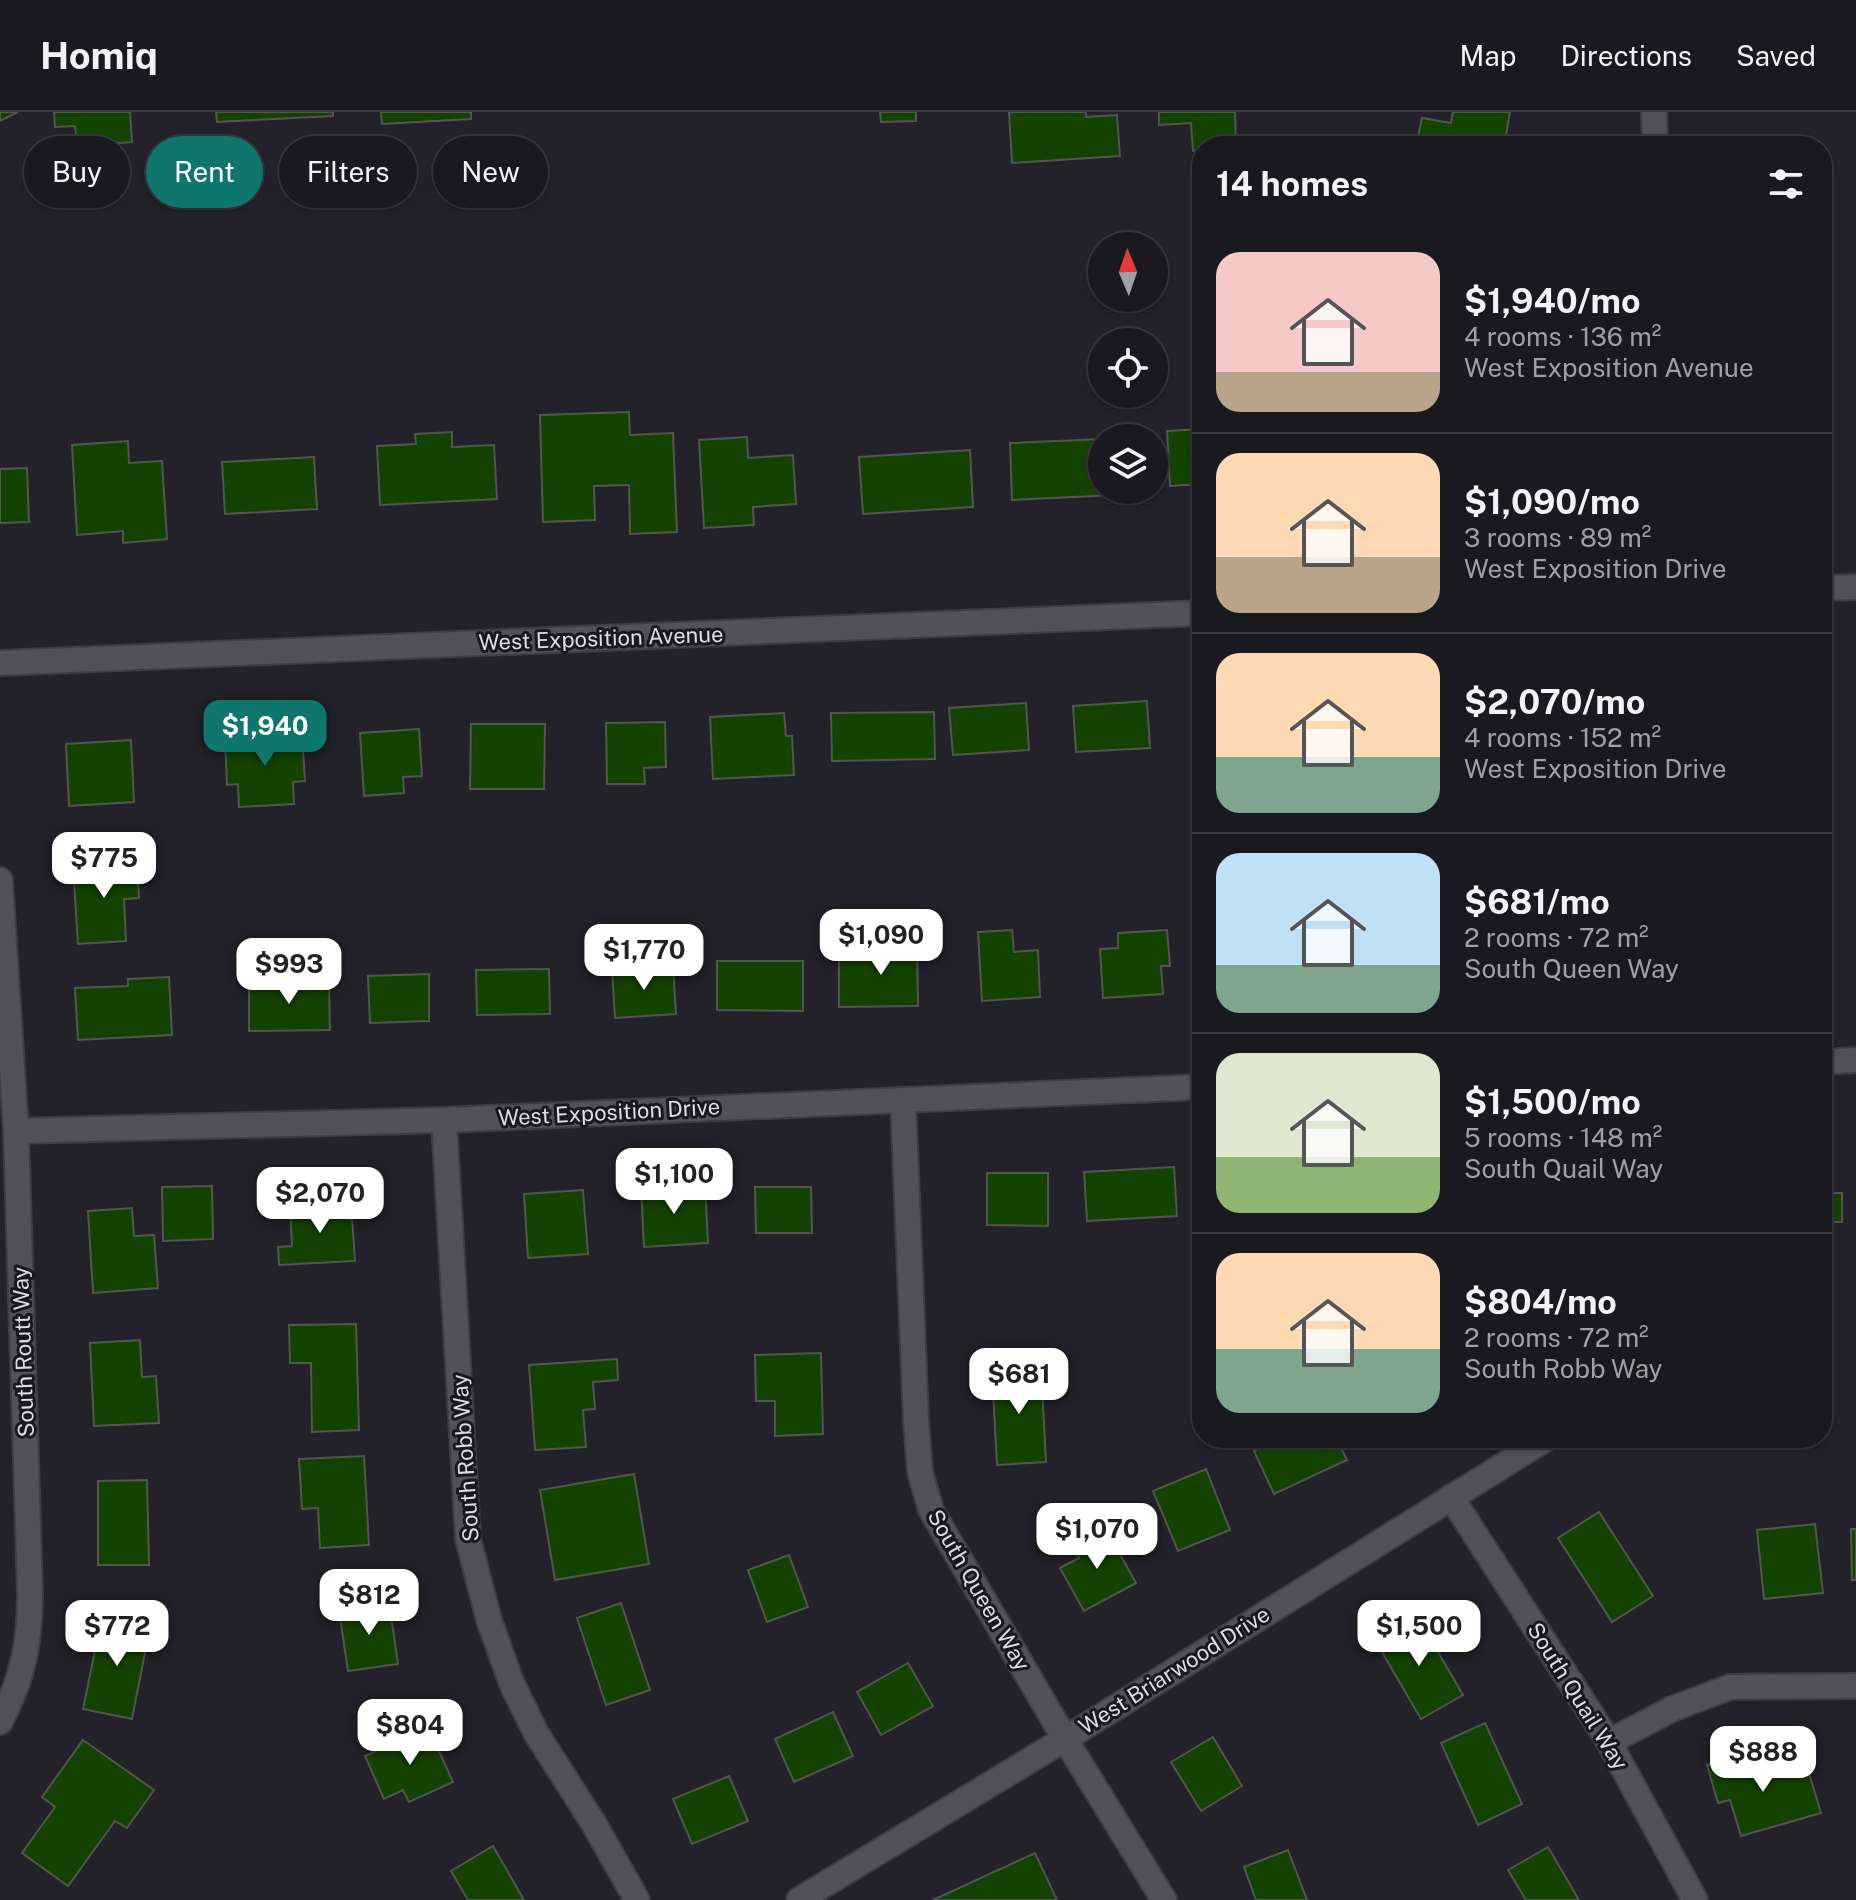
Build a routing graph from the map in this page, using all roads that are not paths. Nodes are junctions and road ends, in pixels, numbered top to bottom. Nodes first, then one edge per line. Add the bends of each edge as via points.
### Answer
1 (1654, 112) edge
2 (1655, 136) edge
3 (1856, 587) edge
4 (1832, 588) edge
5 (1192, 613) edge
6 (0, 663) edge
7 (0, 880) edge
8 (1856, 1060) edge
9 (1832, 1061) edge
10 (1192, 1087) edge
11 (903, 1100) junction
12 (444, 1120) junction
13 (16, 1131) junction
14 (1531, 1448) edge
15 (1451, 1497) junction
16 (1856, 1686) edge
17 (0, 1722) edge
18 (1065, 1739) junction
19 (1609, 1742) junction
20 (637, 1900) edge
21 (799, 1900) edge
22 (1164, 1900) edge
23 (1695, 1900) edge

1 - 2 street
3 - 4 street
5 - 6 street, West Exposition Avenue
7 - 13 street, South Routt Way
8 - 9 street
10 - 11 street, West Exposition Drive
11 - 12 street, West Exposition Drive
11 - 18 street, South Queen Way via 920,1472 931,1510
12 - 13 street, West Exposition Drive
12 - 20 street, South Robb Way via 468,1539 512,1684
13 - 17 street, South Routt Way via 30,1627 21,1673
14 - 15 street, West Briarwood Drive
15 - 18 street, West Briarwood Drive
15 - 19 street, South Quail Way
16 - 19 street via 1730,1687
18 - 21 street, West Briarwood Drive
18 - 22 street, South Queen Way
19 - 23 street, South Quail Way

